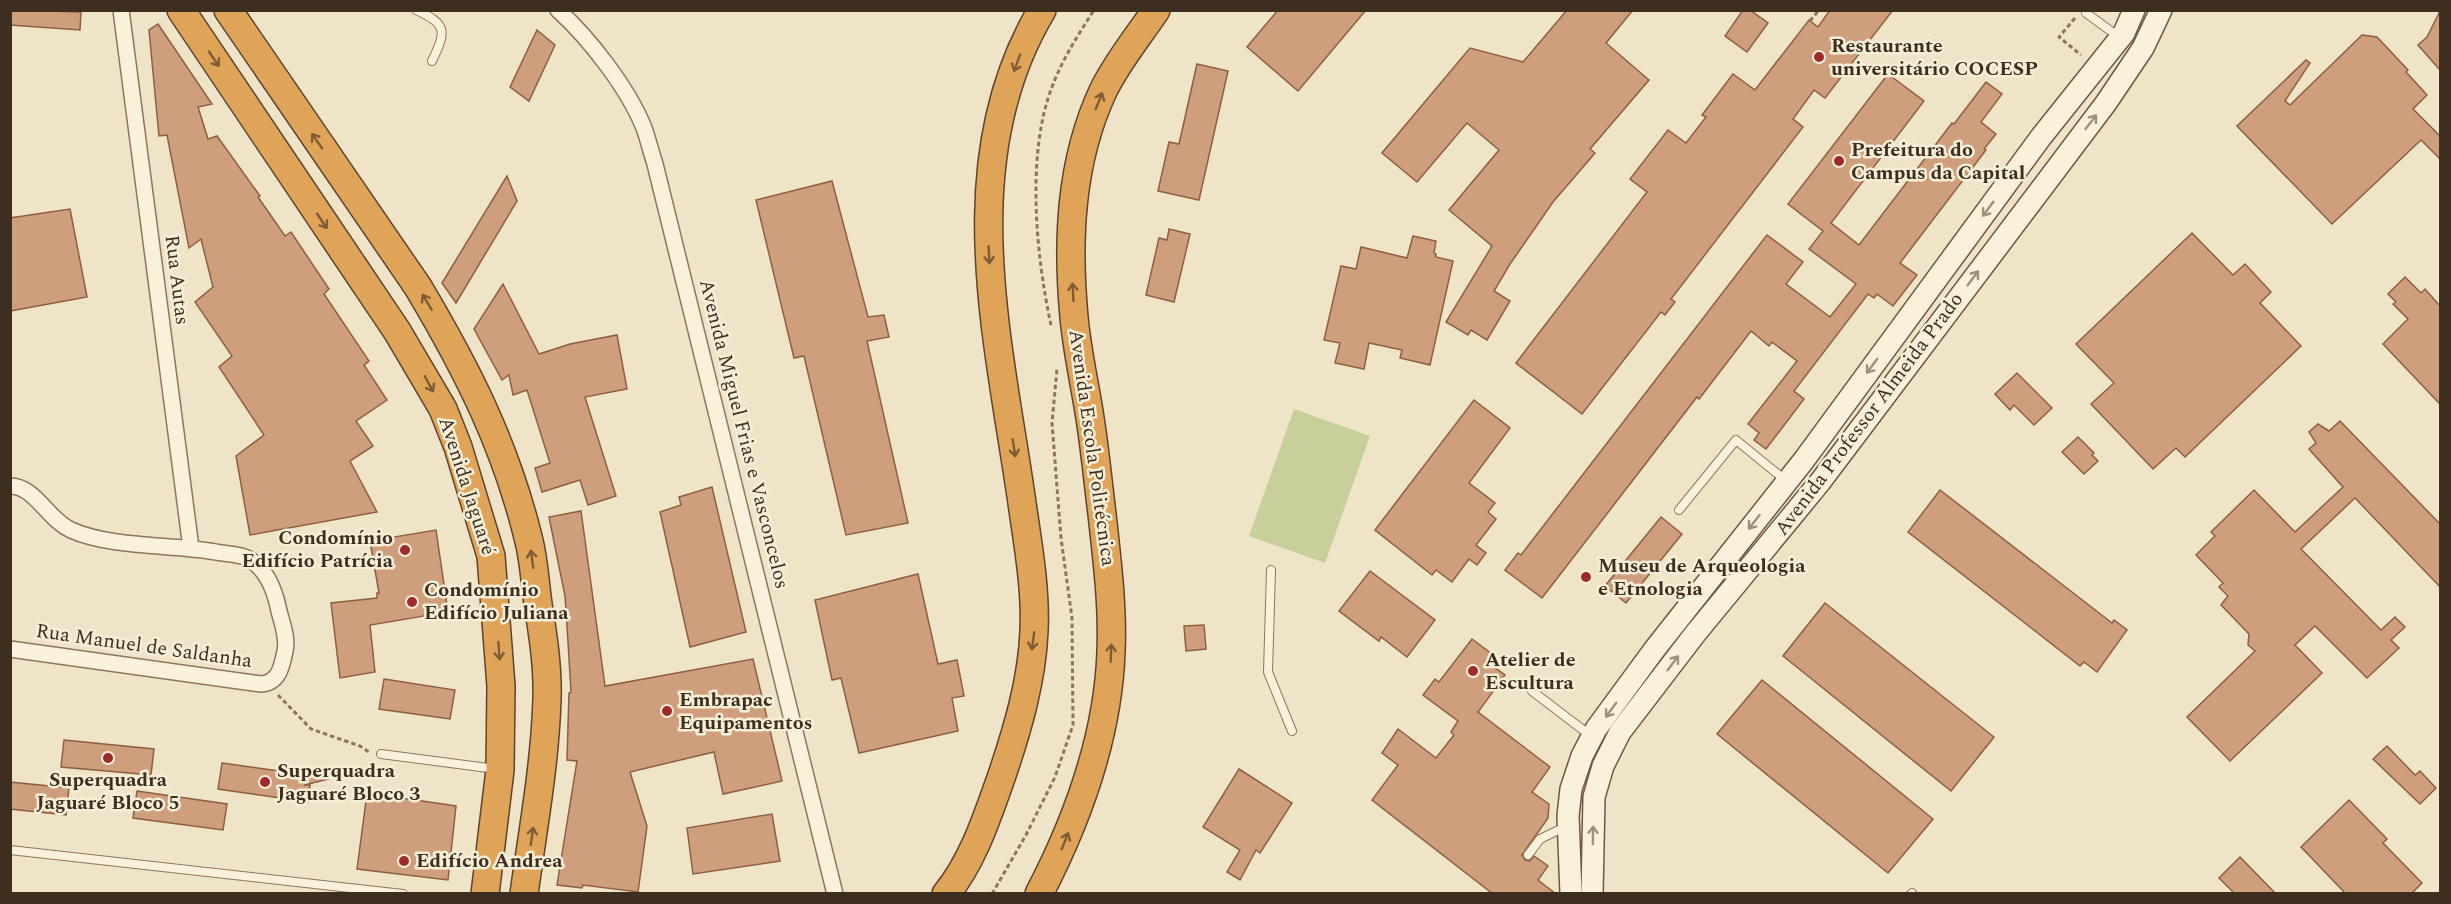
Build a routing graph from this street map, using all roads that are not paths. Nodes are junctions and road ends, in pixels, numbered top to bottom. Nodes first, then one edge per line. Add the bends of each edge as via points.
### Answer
1 (181, 10) edge
2 (228, 10) edge
3 (416, 10) edge
4 (558, 10) edge
5 (1042, 10) edge
6 (1156, 10) edge
7 (2134, 10) edge
8 (2161, 10) edge
9 (122, 13) edge
10 (2086, 13) dead end
11 (2120, 38) junction
12 (432, 61) dead end
13 (1816, 441) junction
14 (1842, 453) junction
15 (1804, 460) junction
16 (1786, 481) junction
17 (1820, 482) junction
18 (10, 486) edge
19 (1679, 510) dead end
20 (191, 548) junction
21 (1271, 570) dead end
22 (10, 649) edge
23 (1532, 691) dead end
24 (1292, 731) dead end
25 (1592, 737) junction
26 (377, 755) road end
27 (500, 770) junction
28 (1568, 825) junction
29 (10, 850) edge
30 (1528, 855) dead end
31 (403, 894) edge
32 (484, 894) edge
33 (524, 894) edge
34 (835, 894) edge
35 (946, 894) edge
36 (1040, 894) edge
37 (1571, 894) edge
38 (1592, 894) edge

1 -> 27 highway, Avenida Jaguaré via 397,331 443,409 491,556 501,686
33 -> 2 highway, Avenida Jaguaré via 545,741 547,696 545,647 529,543 512,481 486,412 429,306
3 - 12 lane via 441,26 443,38
4 - 34 street, Avenida Miguel Frias e Vasconcelos via 591,44 617,81 643,126 655,164
5 -> 35 highway via 1009,85 997,129 988,203 988,254 996,330 1029,548 1034,631 1018,726 975,846
36 -> 6 highway, Avenida Escola Politécnica via 1062,849 1090,773 1108,692 1111,652 1111,588 1074,318 1073,204 1079,162 1103,92
7 - 11 street, Avenida Professor Almeida Prado
14 -> 8 street, Avenida Professor Almeida Prado via 2106,103 2143,48
9 - 20 street, Rua Autas
10 - 11 lane
11 -> 13 street, Avenida Professor Almeida Prado via 2041,137
13 - 14 street via 1826,452
13 - 15 street, Avenida Professor Almeida Prado
14 - 17 street, Avenida Professor Almeida Prado
15 - 16 street, Avenida Professor Almeida Prado
15 - 17 street via 1816,468
16 - 19 lane via 1736,440
16 -> 25 street, Avenida Professor Almeida Prado via 1654,650
38 -> 17 street, Avenida Professor Almeida Prado via 1594,797 1603,766 1620,732
18 - 20 street, Rua Manuel de Saldanha via 21,486 52,518 70,530 112,540
20 - 22 street, Rua Manuel de Saldanha via 246,557 274,587 287,645 275,680 269,683
21 - 24 lane via 1268,672
23 - 25 lane
25 - 28 street, Avenida Professor Almeida Prado via 1571,789
26 - 27 lane
27 - 32 highway, Avenida Jaguaré
28 - 30 lane via 1540,839
28 - 37 street, Avenida Professor Almeida Prado
29 - 31 lane

